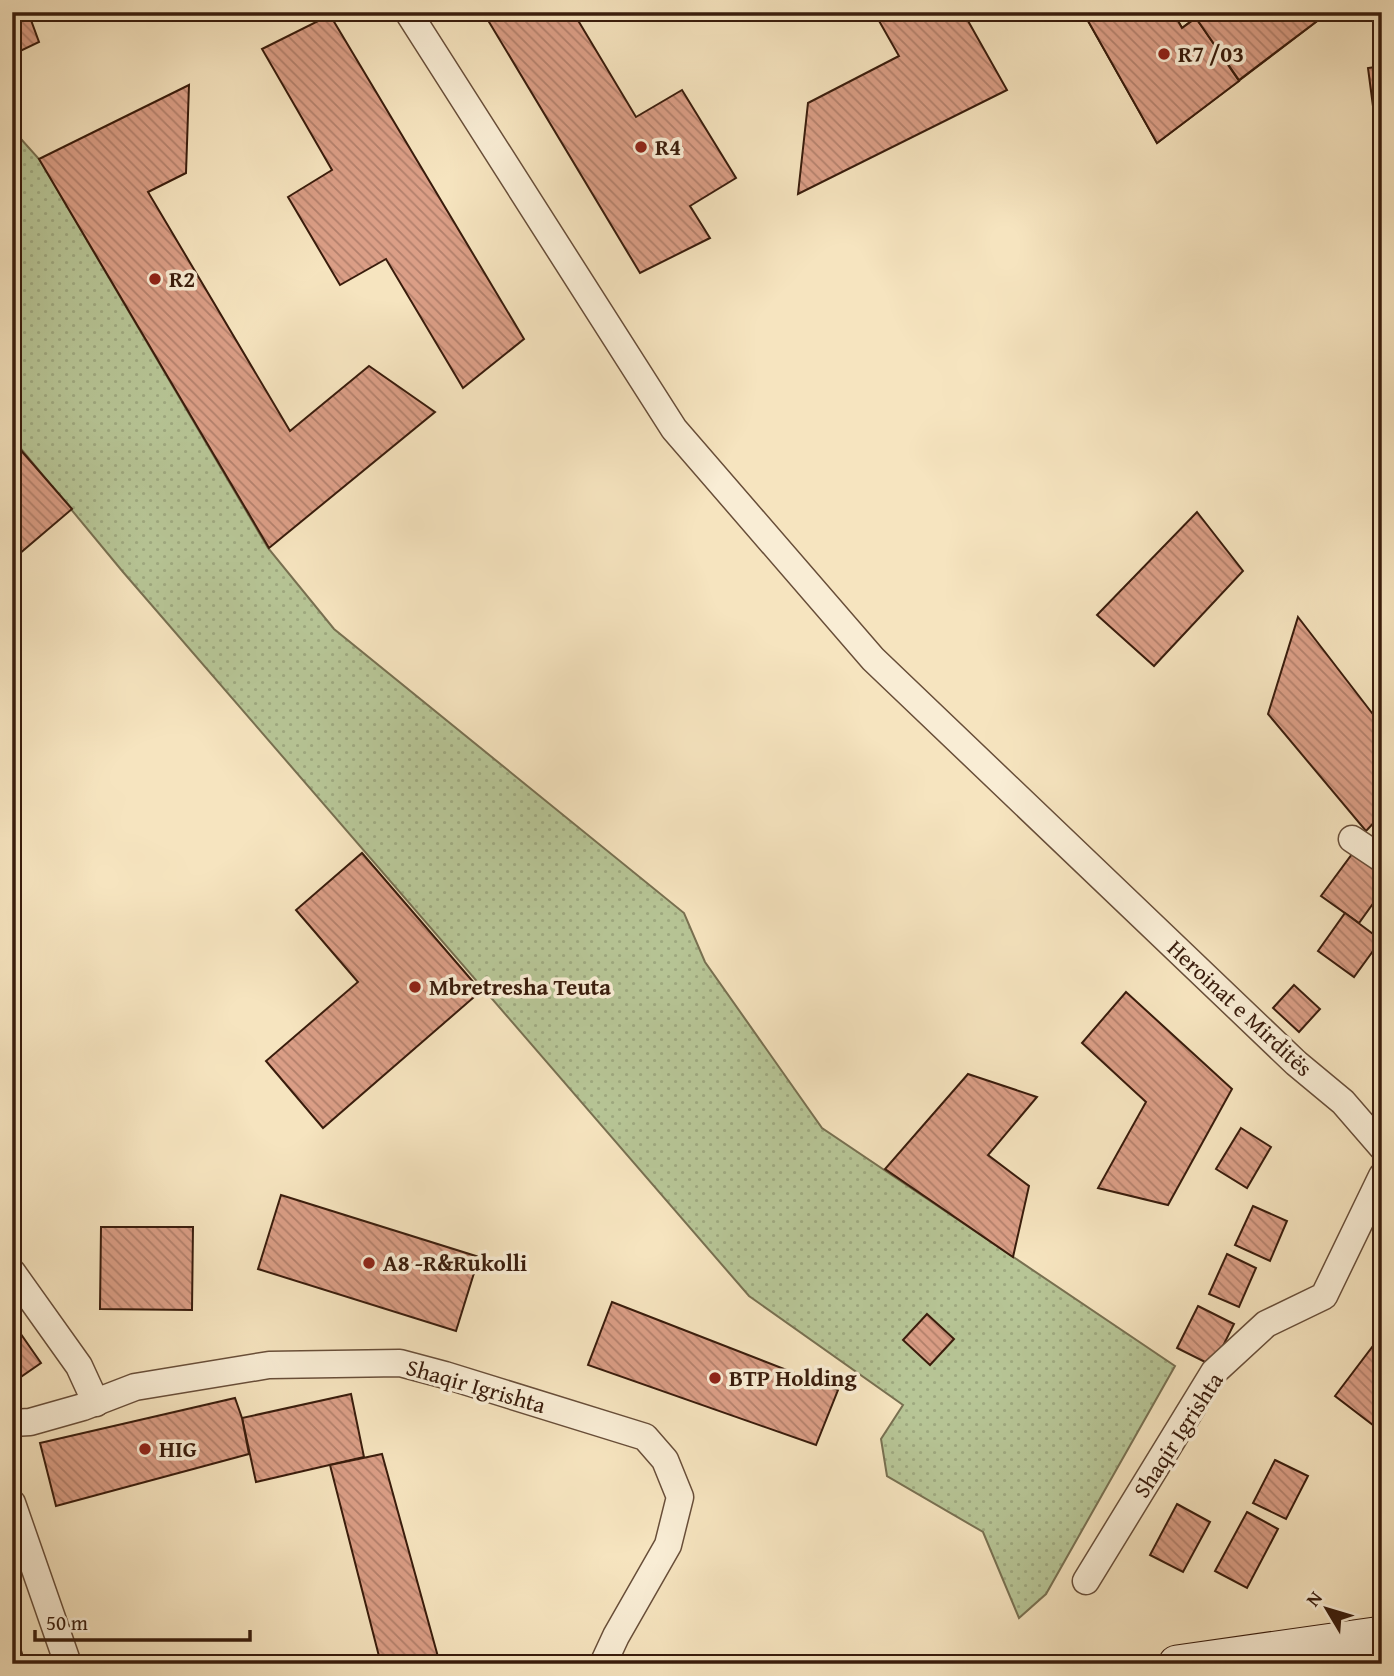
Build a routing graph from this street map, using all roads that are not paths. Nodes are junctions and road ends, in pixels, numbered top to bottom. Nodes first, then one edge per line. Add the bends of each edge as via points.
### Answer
1 (408, 12) edge
2 (1352, 838) dead end
3 (1382, 859) edge
4 (1382, 1147) edge
5 (1382, 1176) edge
6 (12, 1272) edge
7 (96, 1402) junction
8 (12, 1423) edge
9 (12, 1503) edge
10 (1086, 1581) dead end
11 (1382, 1635) edge
12 (68, 1664) edge
13 (603, 1664) edge
14 (1177, 1664) edge

1 - 4 street, Heroinat e Mirditës via 674,429 873,659 1296,1063 1343,1102
2 - 3 street
5 - 10 street, Shaqir Igrishta via 1324,1296 1266,1324 1214,1372
6 - 7 street via 79,1366
7 - 8 street, Shaqir Igrishta
7 - 13 street, Shaqir Igrishta via 135,1387 270,1365 400,1363 645,1437 664,1460 680,1497 668,1545
9 - 12 street
11 - 14 main road

